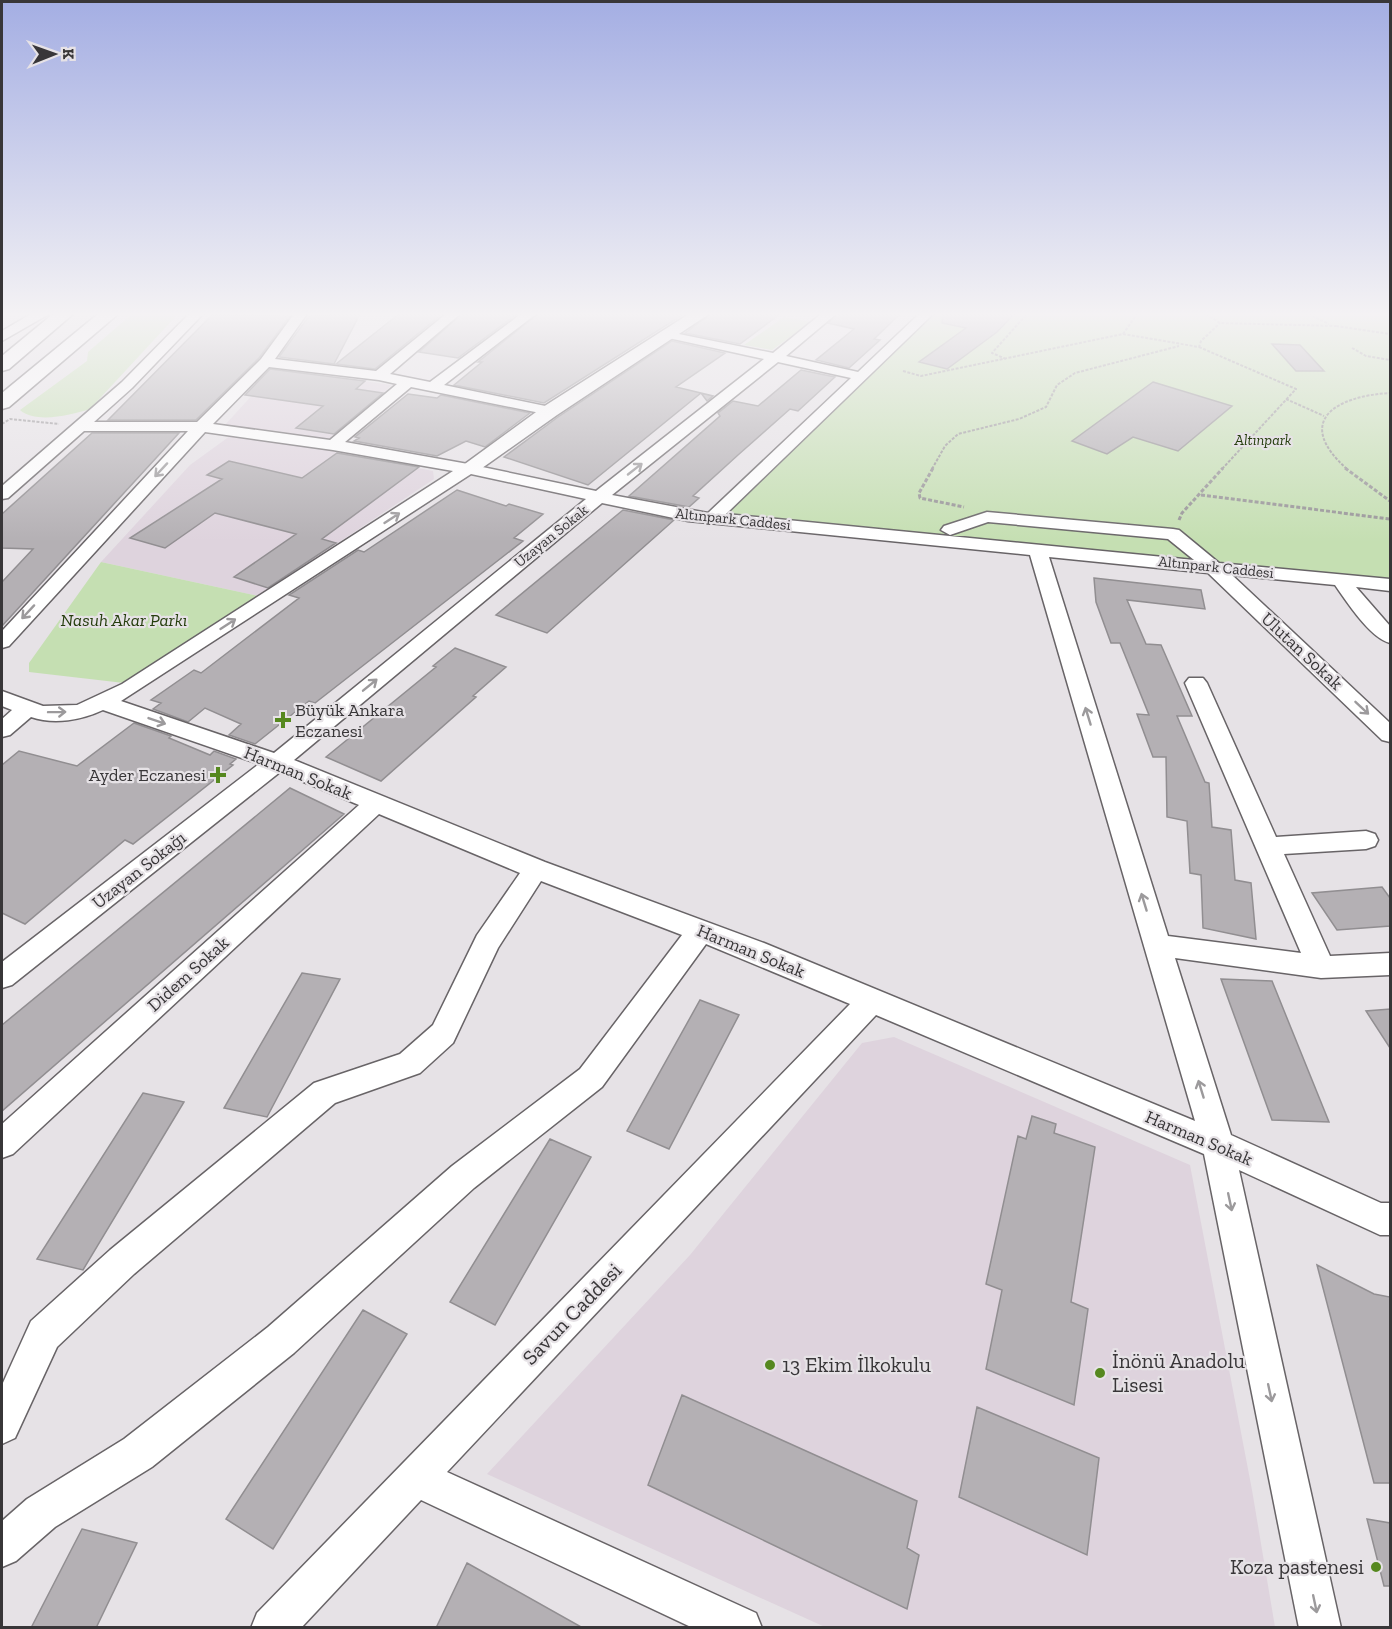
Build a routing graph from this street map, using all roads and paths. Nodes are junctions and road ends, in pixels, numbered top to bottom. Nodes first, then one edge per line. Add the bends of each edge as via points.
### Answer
1 (18, 390) edge
2 (120, 390) edge
3 (238, 390) edge
4 (399, 390) edge
5 (453, 390) edge
6 (582, 390) edge
7 (735, 390) edge
8 (844, 390) edge
9 (1054, 390) edge
10 (1295, 390) edge
11 (1390, 393) edge
12 (1286, 399) junction
13 (2, 403) edge
14 (550, 411) junction
15 (1324, 416) junction
16 (2, 424) edge
17 (80, 426) junction
18 (201, 427) junction
19 (333, 446) junction
20 (468, 469) junction
21 (2, 494) edge
22 (1200, 495) junction
23 (599, 497) junction
24 (1390, 501) edge
25 (969, 508) dead end
26 (712, 518) junction
27 (1390, 519) edge
28 (950, 530) dead end
29 (1173, 534) junction
30 (1038, 550) junction
31 (1212, 566) junction
32 (1341, 580) junction
33 (1390, 585) edge
34 (1390, 637) edge
35 (2, 642) edge
36 (1196, 683) dead end
37 (2, 698) edge
38 (102, 702) junction
39 (28, 708) junction
40 (2, 730) edge
41 (1390, 735) edge
42 (276, 762) junction
43 (375, 804) junction
44 (1366, 840) dead end
45 (1268, 846) junction
46 (536, 869) junction
47 (700, 930) junction
48 (1157, 945) junction
49 (1390, 964) edge
50 (7, 966) edge
51 (1321, 967) junction
52 (872, 1000) junction
53 (2, 1144) edge
54 (1218, 1145) junction
55 (1390, 1219) edge
56 (2, 1425) edge
57 (417, 1478) junction
58 (2, 1547) edge
59 (272, 1628) edge
60 (741, 1628) edge
61 (1320, 1628) edge

1 - 13 highway
2 - 17 street
3 - 18 street
4 - 19 street
5 - 14 street
6 - 14 main road
23 -> 7 street, Uzayan Sokak
8 - 26 street
9 - 25 path via 1046,406 1019,419 953,437 942,451 919,493 920,498
10 - 12 path
11 - 15 path via 1357,397
12 - 15 path
12 - 22 path
14 - 20 main road
15 - 24 path via 1322,437 1329,449
16 - 17 path via 10,419
17 - 18 street, Altınpark Caddesi
17 - 21 street
18 - 19 street, Altınpark Caddesi
18 -> 35 street
19 - 20 street, Altınpark Caddesi
20 - 23 street, Altınpark Caddesi
38 -> 20 street via 129,689
22 - 27 path
22 - 29 path via 1182,513
23 - 26 street, Altınpark Caddesi
42 -> 23 street, Uzayan Sokak
26 - 30 street, Altınpark Caddesi
28 - 29 street via 987,517
29 - 31 street, Ulutan Sokak
30 - 31 street, Altınpark Caddesi
48 -> 30 street
31 - 32 street, Altınpark Caddesi
31 -> 41 street, Ulutan Sokak
32 - 33 street, Altınpark Caddesi
32 - 34 street
36 - 45 street
37 - 39 street
39 -> 38 street via 41,713 81,712
38 -> 42 street, Harman Sokak
39 - 40 street
42 - 43 street, Harman Sokak
42 - 50 street, Uzayan Sokağı
43 - 46 street, Harman Sokak
43 - 53 street, Didem Sokak
44 - 45 street
45 - 51 street
46 - 47 street, Harman Sokak
46 - 56 street via 487,943 442,1034 410,1064 325,1093 122,1262 44,1334
47 - 52 street, Harman Sokak
47 - 58 street via 591,1078 464,1177 254,1361 138,1453 41,1513
48 - 51 street
54 -> 48 street
49 - 51 street
52 - 54 street, Harman Sokak
52 - 57 street, Savun Caddesi
54 - 55 street, Harman Sokak via 1380,1219
54 -> 61 street
57 - 59 street, Savun Caddesi
57 - 60 street

